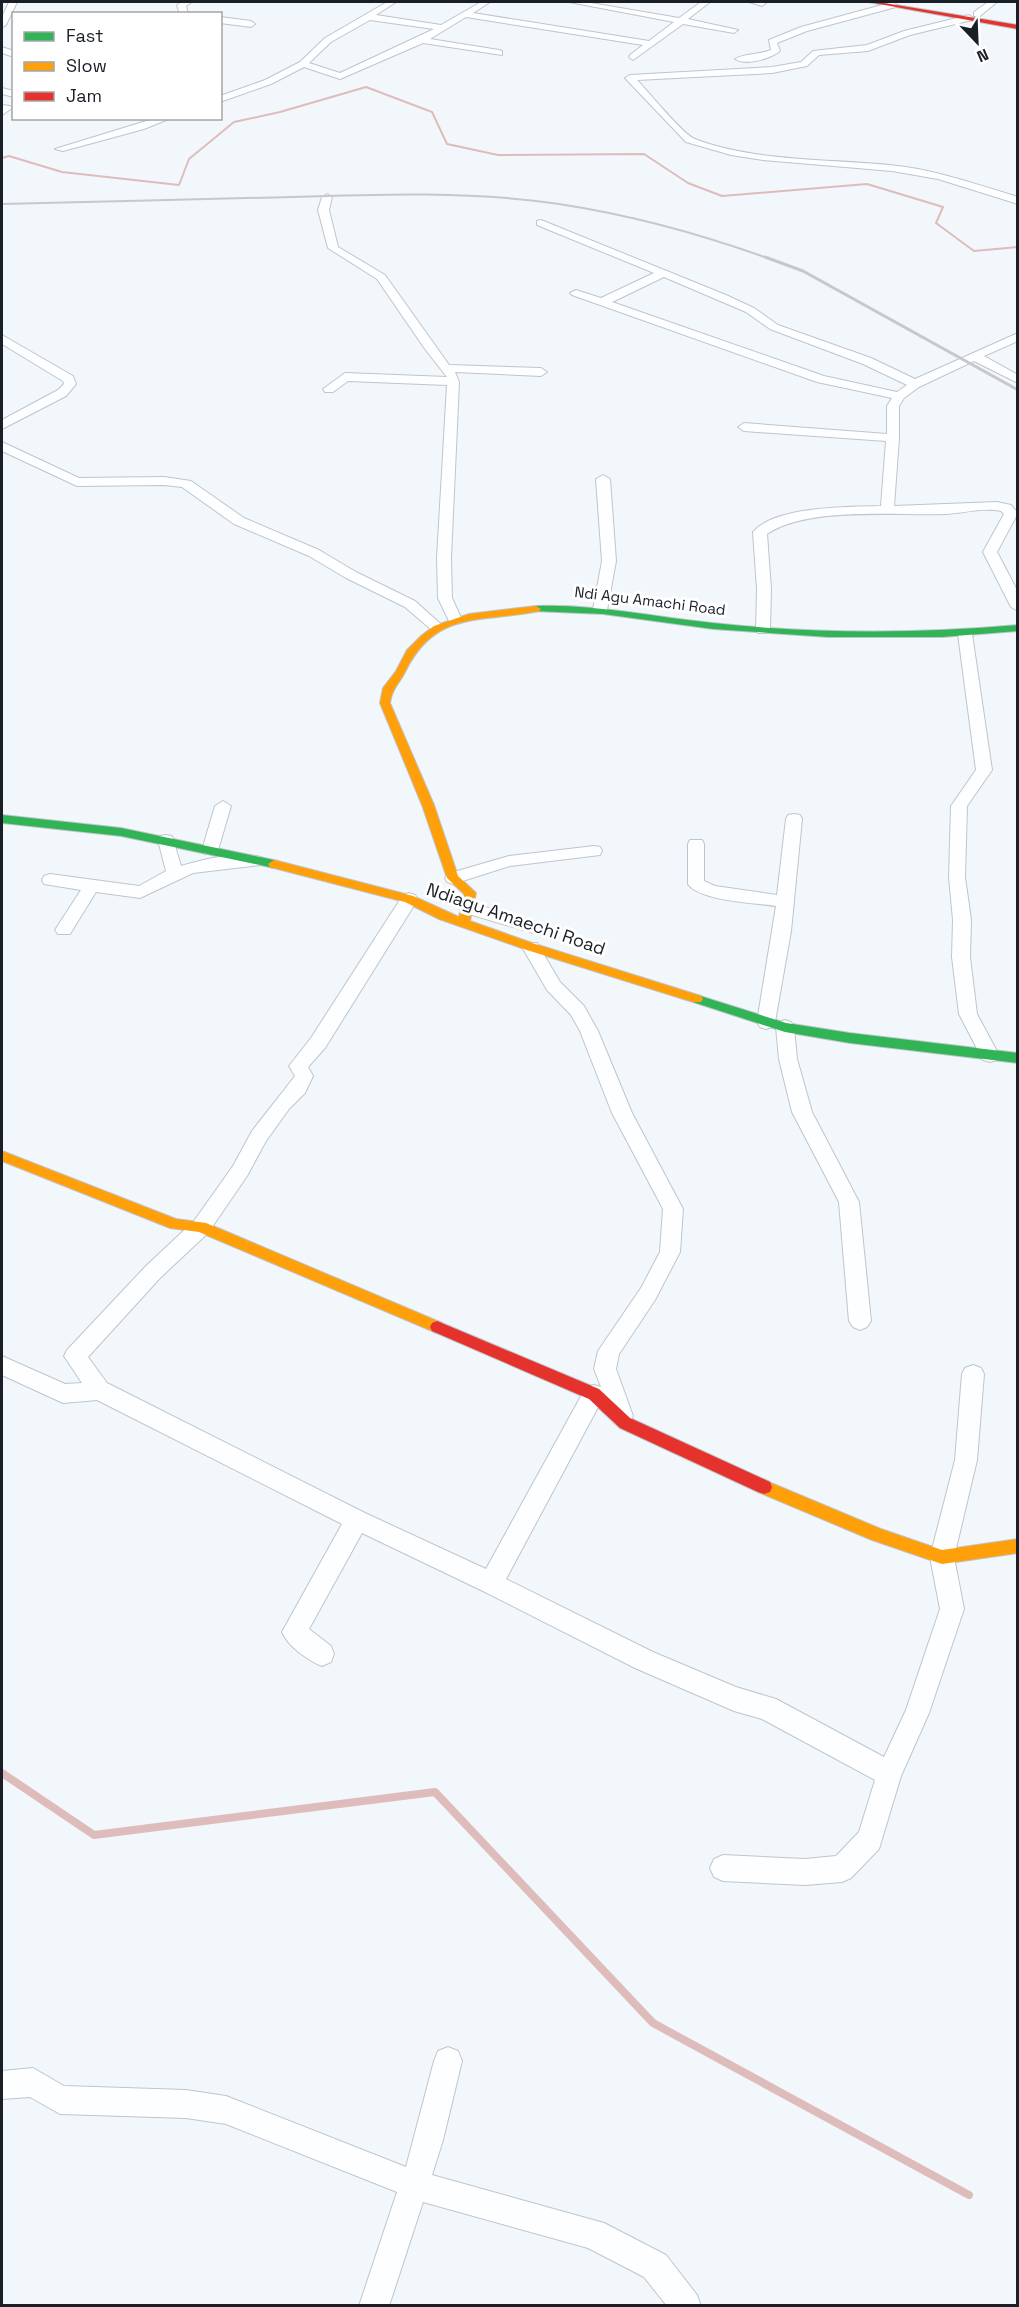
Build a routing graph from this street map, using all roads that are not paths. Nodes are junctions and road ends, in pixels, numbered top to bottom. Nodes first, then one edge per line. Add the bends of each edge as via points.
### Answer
1 (13, 2) edge
2 (392, 2) edge
3 (486, 2) edge
4 (573, 2) edge
5 (706, 2) edge
6 (871, 2) edge
7 (993, 2) edge
8 (897, 3) edge
9 (467, 15) junction
10 (973, 16) junction
11 (370, 17) junction
12 (222, 20) edge
13 (680, 21) junction
14 (1017, 21) edge
15 (251, 24) dead end
16 (2, 25) edge
17 (1017, 27) edge
18 (445, 28) junction
19 (734, 30) dead end
20 (422, 40) junction
21 (648, 43) junction
22 (499, 53) dead end
23 (633, 57) dead end
24 (726, 59) dead end
25 (303, 64) junction
26 (222, 98) edge
27 (162, 120) edge
28 (60, 149) dead end
29 (327, 197) dead end
30 (1017, 201) edge
31 (541, 224) dead end
32 (664, 273) junction
33 (576, 293) dead end
34 (602, 302) junction
35 (1017, 336) edge
36 (2, 339) edge
37 (976, 357) junction
38 (446, 368) junction
39 (541, 372) dead end
40 (1017, 380) edge
41 (453, 382) junction
42 (915, 384) junction
43 (329, 390) dead end
44 (899, 396) junction
45 (2, 425) edge
46 (744, 427) dead end
47 (893, 438) junction
48 (4, 450) edge
49 (603, 479) dead end
50 (887, 510) junction
51 (1017, 607) edge
52 (600, 610) junction
53 (455, 620) junction
54 (438, 628) junction
55 (1017, 628) edge
56 (763, 630) junction
57 (965, 634) junction
58 (222, 806) dead end
59 (2, 819) edge
60 (794, 819) dead end
61 (166, 840) junction
62 (696, 844) dead end
63 (210, 850) junction
64 (594, 851) dead end
65 (263, 861) junction
66 (175, 873) junction
67 (453, 878) junction
68 (50, 880) dead end
69 (91, 887) junction
70 (409, 899) junction
71 (785, 902) junction
72 (466, 915) junction
73 (64, 930) dead end
74 (535, 938) junction
75 (775, 1024) junction
76 (990, 1055) junction
77 (1017, 1058) edge
78 (2, 1156) edge
79 (201, 1227) junction
80 (860, 1321) dead end
81 (2, 1365) edge
82 (973, 1374) dead end
83 (99, 1390) junction
84 (594, 1394) junction
85 (625, 1423) junction
86 (357, 1520) junction
87 (1017, 1546) edge
88 (942, 1557) junction
89 (491, 1583) junction
90 (322, 1654) dead end
91 (888, 1774) junction
92 (723, 1868) dead end
93 (448, 2061) dead end
94 (2, 2085) edge
95 (415, 2185) junction
96 (374, 2306) edge
97 (686, 2306) edge

1 - 16 street
2 - 11 street
3 - 9 street
4 - 13 street
5 - 13 street
6 - 8 street
7 - 10 street
8 - 10 street
8 - 24 street via 789,33 772,42 776,51 763,57
9 - 18 street
9 - 21 street
10 - 14 street
10 - 17 street
10 - 30 street via 868,48 816,53 804,64 772,70 630,78 689,140 762,157 940,176
11 - 18 street
11 - 25 street via 328,40
12 - 15 street
13 - 19 street
13 - 21 street
18 - 20 street
20 - 22 street
20 - 25 street via 340,76
21 - 23 street
25 - 26 street
27 - 28 street
29 - 38 street via 322,209 333,248 381,277
31 - 32 street
32 - 34 street
32 - 42 street via 750,310 774,327 867,361
33 - 34 street
34 - 44 street via 821,379
35 - 37 street
36 - 45 street via 69,379 70,384 62,393
37 - 40 street
37 - 42 street
38 - 39 street
38 - 41 street
41 - 43 street via 345,377
41 - 53 street via 444,558 445,598
42 - 44 street
44 - 47 street via 892,406
46 - 47 street
47 - 50 street
48 - 54 street via 77,482 186,484 239,521 314,553 410,604
49 - 52 street via 609,544 607,590
50 - 51 street via 1006,508 1011,513 990,552
50 - 56 street via 793,518 765,526 760,532
52 - 53 street, Ndi Agu Amachi Road via 557,608 487,613
52 - 56 street, Ndi Agu Amachi Road
53 - 54 street, Ndi Agu Amachi Road
54 - 67 street, Ndi Agu Amachi Road via 410,652 399,674 386,688 384,703 428,805
55 - 57 street, Ndi Agu Amachi Road
56 - 57 street, Ndi Agu Amachi Road via 850,636
57 - 76 street via 984,770 959,806 961,957 968,1014
58 - 63 street
59 - 61 street, Ndiagu Amaechi Road
60 - 71 street
61 - 63 street, Ndiagu Amaechi Road
61 - 66 street
62 - 71 street via 696,884 711,891
63 - 65 street, Ndiagu Amaechi Road
64 - 67 street via 509,861
65 - 66 street via 229,861
65 - 70 street, Ndiagu Amaechi Road
66 - 69 street via 138,900
67 - 72 street, Ndi Agu Amachi Road via 470,893
68 - 69 street
69 - 73 street
70 - 72 street, Ndiagu Amaechi Road
70 - 79 street via 318,1043 301,1060 298,1066 304,1076 298,1088 259,1136
71 - 75 street
72 - 74 street
74 - 75 street, Ndiagu Amaechi Road
74 - 85 street via 553,986 578,1011 589,1031 622,1113 673,1209 670,1252 609,1351 605,1369
75 - 76 street, Ndiagu Amaechi Road via 850,1038
75 - 80 street via 802,1112 849,1202
76 - 77 street, Ndiagu Amaechi Road
78 - 79 street via 176,1224
79 - 83 street via 75,1356
79 - 84 street
81 - 83 street via 63,1394
82 - 88 street via 966,1460
83 - 86 street
84 - 85 street
84 - 89 street
85 - 88 street via 748,1480
86 - 89 street
86 - 90 street via 294,1632
87 - 88 street
88 - 91 street via 952,1608 917,1713
89 - 91 street via 644,1660 734,1699 767,1708
91 - 92 street via 870,1840 842,1869 805,1872
93 - 95 street
94 - 95 street via 33,2082 60,2100 186,2104 226,2110
95 - 96 street
95 - 97 street via 593,2234 655,2266

